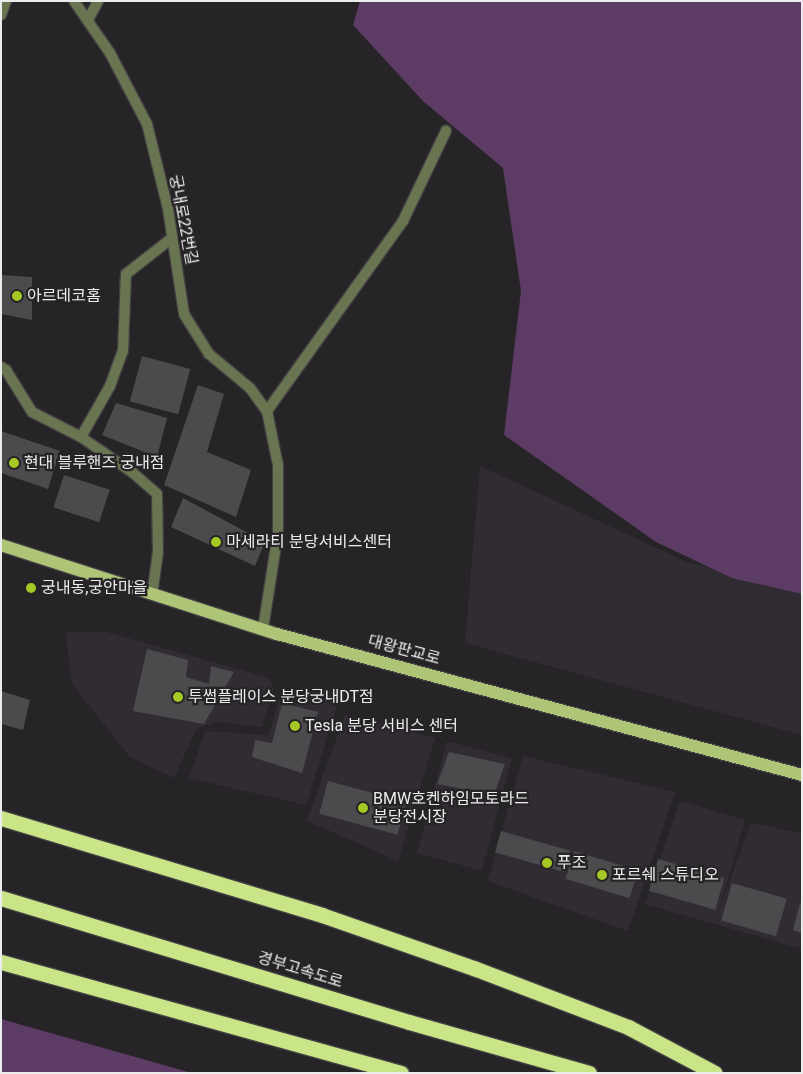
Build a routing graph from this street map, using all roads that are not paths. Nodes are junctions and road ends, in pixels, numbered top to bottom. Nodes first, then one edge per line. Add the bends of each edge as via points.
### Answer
1 (6, 1) edge
2 (74, 1) edge
3 (98, 1) edge
4 (1, 15) edge
5 (88, 20) junction
6 (446, 131) dead end
7 (172, 238) junction
8 (1, 367) edge
9 (267, 410) junction
10 (82, 437) junction
11 (1, 545) edge
12 (152, 595) junction
13 (263, 629) junction
14 (802, 775) edge
15 (1, 818) edge
16 (1, 898) edge
17 (1, 962) edge
18 (401, 1073) edge
19 (589, 1073) edge
20 (715, 1073) edge

1 - 4 street
2 - 5 street, 궁내로22번길
3 - 5 street
5 - 7 street, 궁내로22번길 via 110,53 147,124
6 - 9 street via 403,221
7 - 9 street, 궁내로22번길 via 184,314 209,354 250,388
7 - 10 street via 126,274 123,351 110,386
8 - 10 street via 32,412
9 - 13 street, 궁내로22번길 via 278,465 278,533
10 - 12 street via 157,494 158,552
11 - 12 main road, 대왕판교로
12 - 13 main road, 대왕판교로
13 - 14 main road, 대왕판교로
15 - 20 highway via 322,915 476,969 628,1027
16 - 19 highway, 경부고속도로
17 - 18 highway

